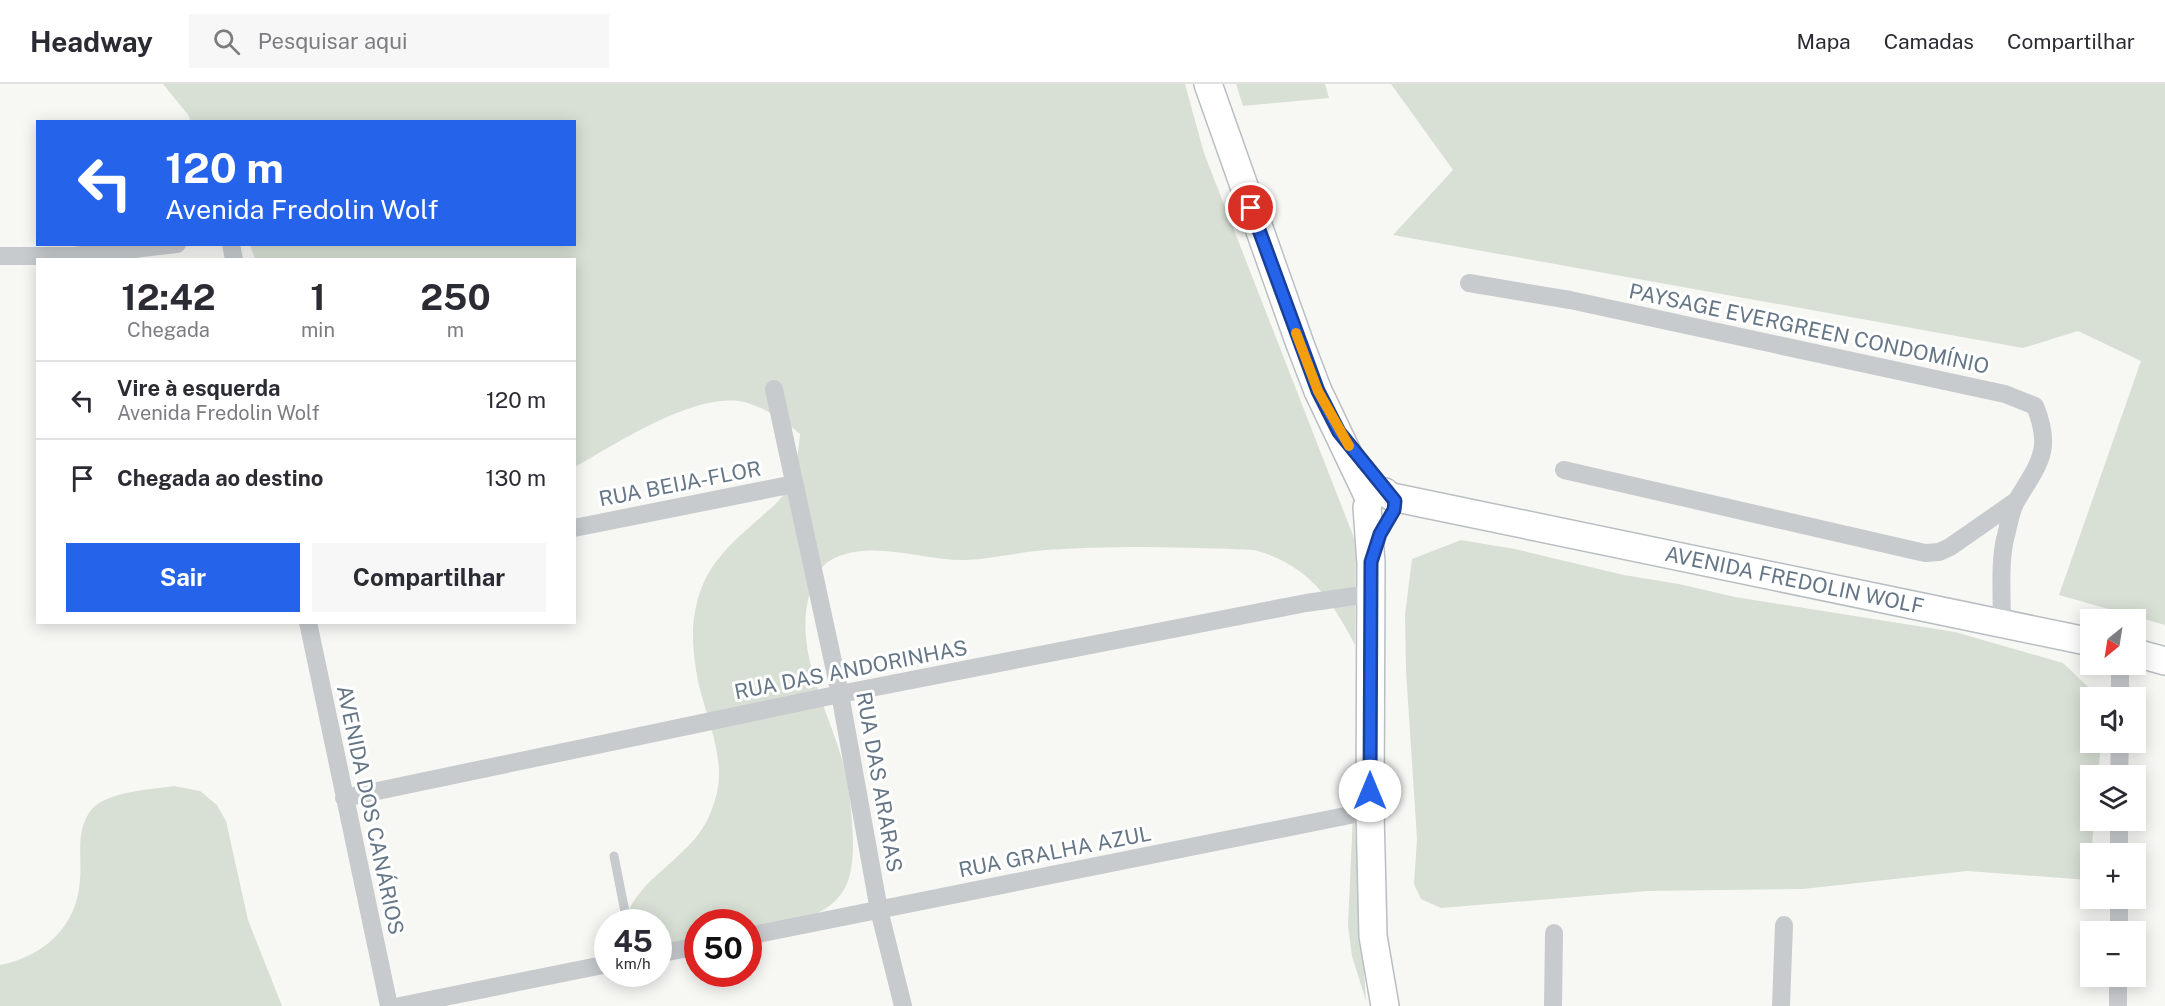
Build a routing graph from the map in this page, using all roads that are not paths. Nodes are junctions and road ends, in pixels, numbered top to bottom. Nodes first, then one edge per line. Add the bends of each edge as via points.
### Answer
1 (1208, 84) edge
2 (162, 246) edge
3 (0, 256) edge
4 (73, 258) edge
5 (1469, 283) dead end
6 (774, 389) dead end
7 (1564, 470) dead end
8 (794, 484) junction
9 (2016, 501) junction
10 (1383, 505) junction
11 (576, 528) edge
12 (1369, 594) junction
13 (308, 624) edge
14 (2002, 624) junction
15 (2080, 640) edge
16 (2146, 656) edge
17 (2165, 662) edge
18 (840, 694) junction
19 (344, 798) junction
20 (1370, 811) junction
21 (614, 856) dead end
22 (624, 909) edge
23 (879, 910) junction
24 (1784, 925) dead end
25 (762, 933) edge
26 (1554, 933) dead end
27 (594, 967) edge
28 (2118, 987) edge
29 (389, 1006) edge
30 (400, 1006) edge
31 (903, 1006) edge
32 (1385, 1006) edge
33 (1553, 1006) edge
34 (1781, 1006) edge
35 (2118, 1006) edge

1 - 10 main road via 1318,391
2 - 4 street
3 - 4 street
5 - 9 street, PAYSAGE EVERGREEN CONDOMÍNIO via 1570,300 1993,392 2035,406 2044,426 2044,442 2037,468
6 - 8 street, RUA DAS ARARAS
7 - 9 street, PAYSAGE EVERGREEN CONDOMÍNIO via 1926,553 1950,547
8 - 11 street, RUA BEIJA-FLOR
8 - 18 street, RUA DAS ARARAS
9 - 14 street, PAYSAGE EVERGREEN CONDOMÍNIO via 2005,538
10 - 12 main road
10 - 14 main road, AVENIDA FREDOLIN WOLF via 1499,518
12 - 18 street, RUA DAS ANDORINHAS
12 - 20 main road
13 - 19 street, AVENIDA DOS CANÁRIOS
14 - 15 main road, AVENIDA FREDOLIN WOLF
16 - 17 main road
18 - 19 street, RUA DAS ANDORINHAS
18 - 23 street, RUA DAS ARARAS
19 - 29 street, AVENIDA DOS CANÁRIOS
20 - 23 street, RUA GRALHA AZUL
20 - 32 main road via 1373,936
21 - 22 lane
23 - 25 street, RUA GRALHA AZUL
23 - 31 street, RUA DAS ARARAS
24 - 34 street
26 - 33 street
27 - 30 street
28 - 35 street

